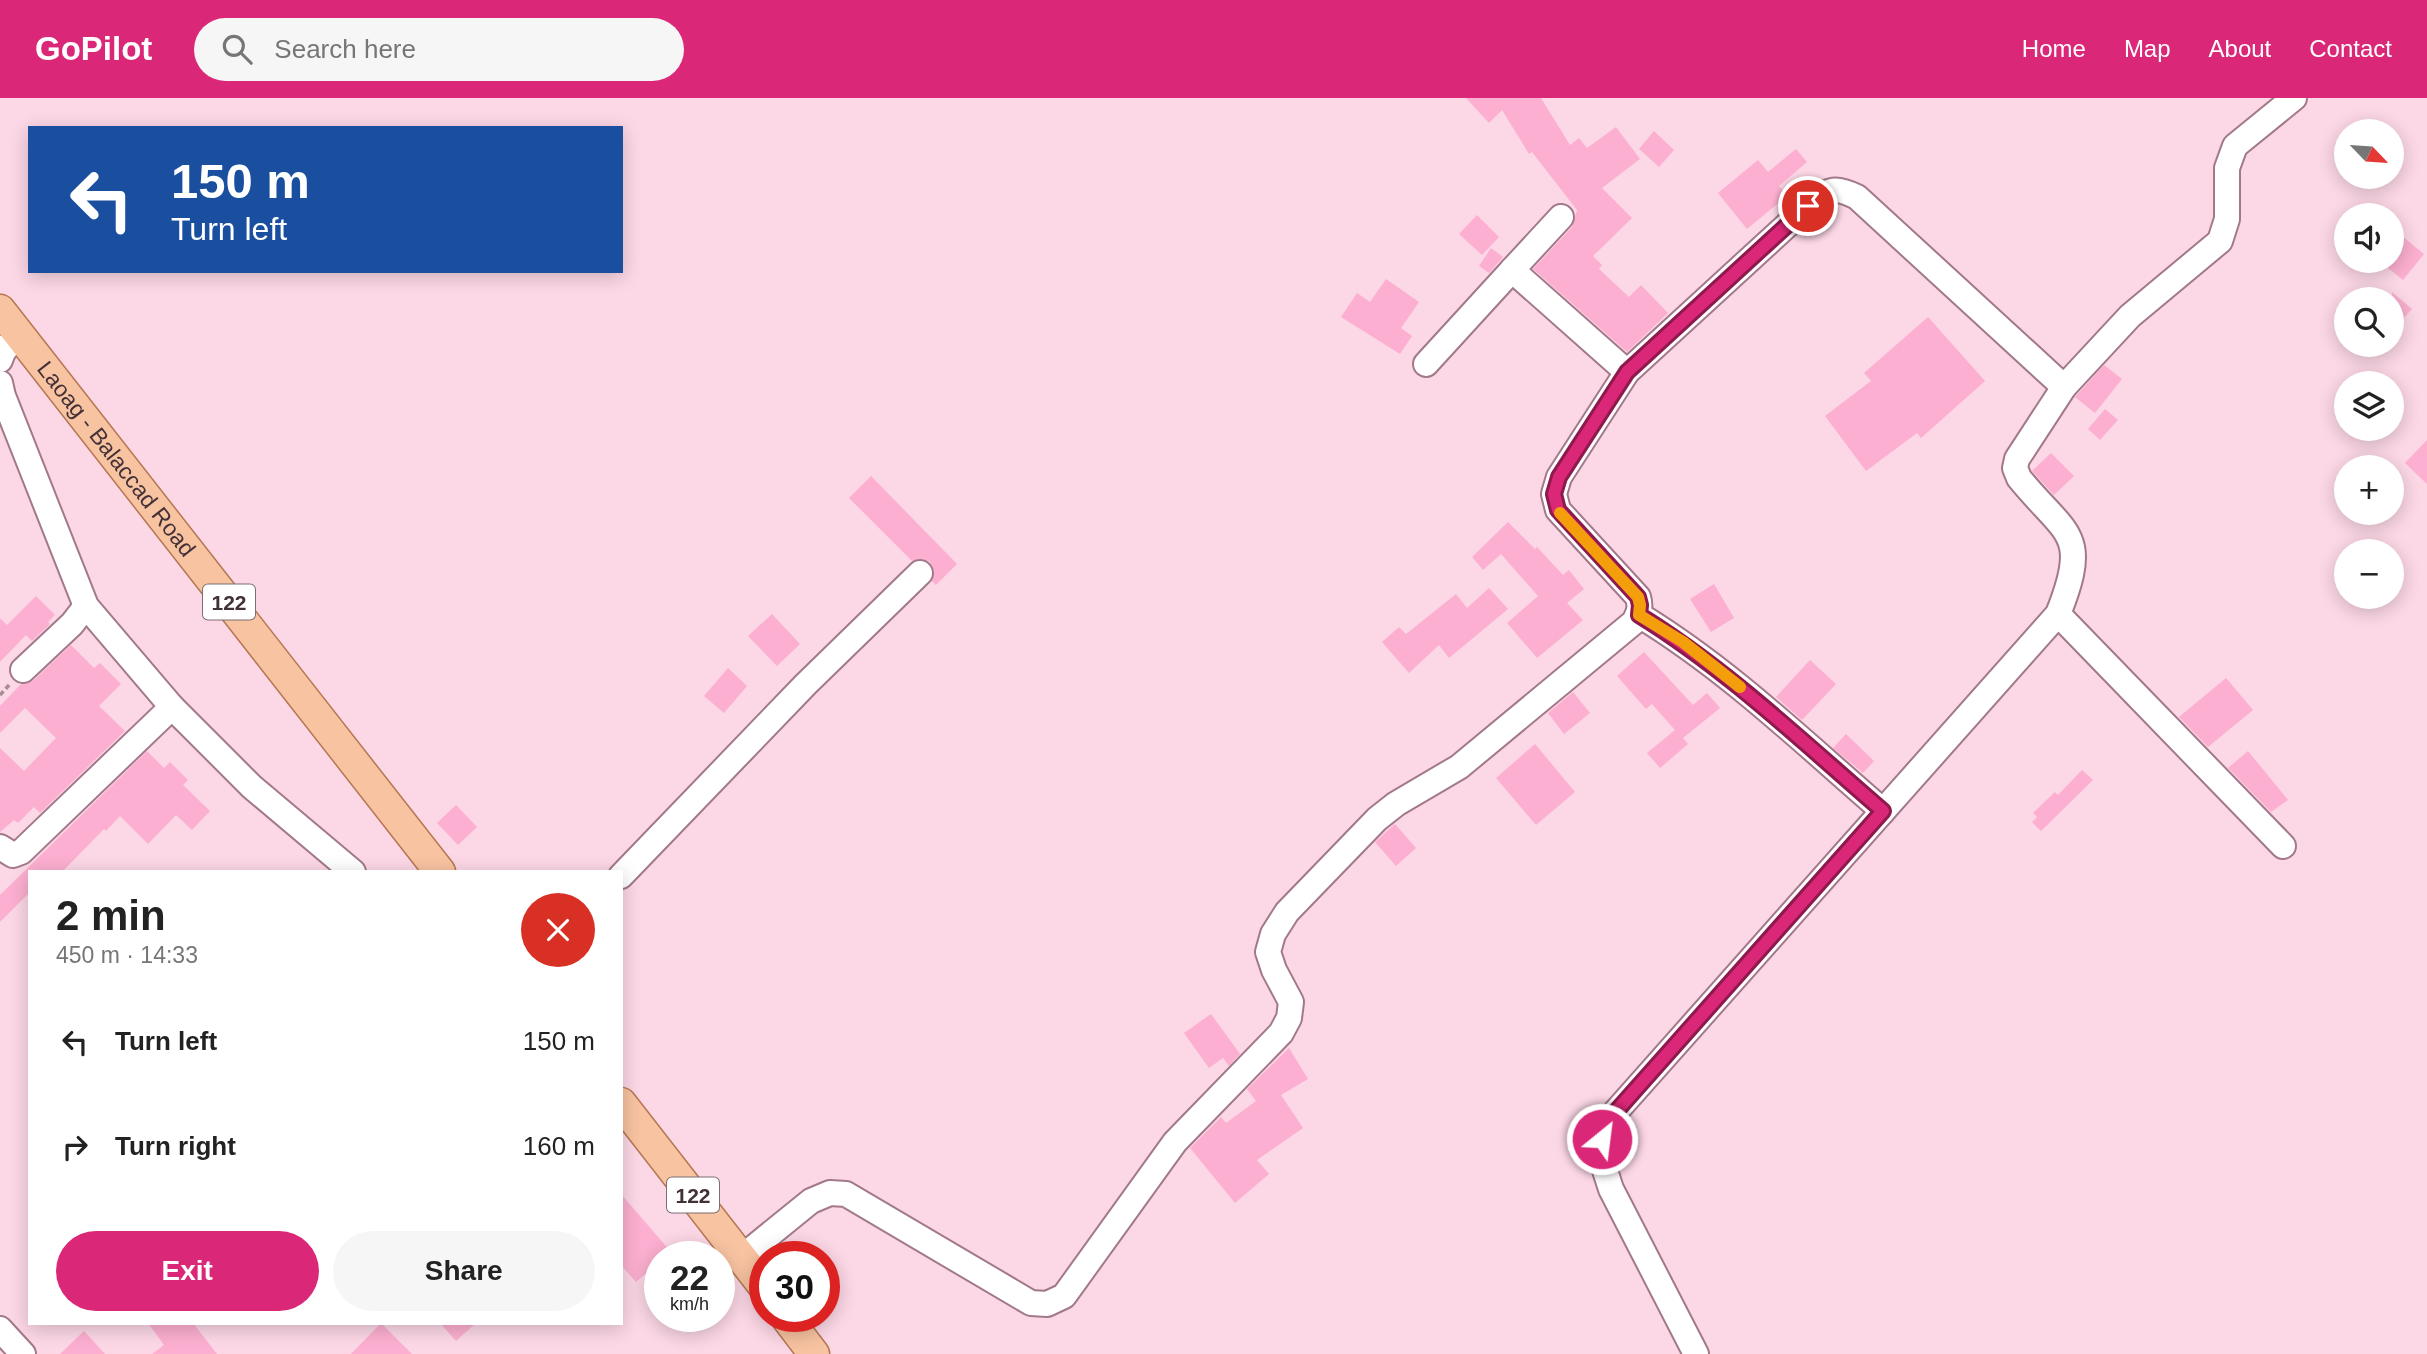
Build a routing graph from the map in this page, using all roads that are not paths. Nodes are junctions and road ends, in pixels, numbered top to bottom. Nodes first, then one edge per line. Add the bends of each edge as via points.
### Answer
1 (2294, 98) edge
2 (1561, 216) dead end
3 (1512, 270) junction
4 (0, 310) edge
5 (19, 333) junction
6 (0, 360) edge
7 (1426, 365) dead end
8 (1627, 372) junction
9 (0, 383) edge
10 (2064, 387) junction
11 (920, 573) dead end
12 (86, 606) junction
13 (2058, 614) junction
14 (1639, 615) junction
15 (23, 670) dead end
16 (172, 707) junction
17 (1883, 811) junction
18 (2283, 846) dead end
19 (0, 847) edge
20 (351, 870) edge
21 (438, 870) edge
22 (623, 874) edge
23 (623, 1106) edge
24 (742, 1257) junction
25 (749, 1266) edge
26 (0, 1329) edge
27 (797, 1332) edge
28 (23, 1354) edge
29 (814, 1354) edge
30 (1696, 1354) edge

1 - 10 street via 2230,155 2227,219 2220,241 2130,316
2 - 3 street
3 - 7 street
3 - 8 street
4 - 5 main road, Laoag - Balaccad Road / 122
5 - 6 street
5 - 21 main road, Laoag - Balaccad Road / 122
8 - 10 street via 1808,206 1826,192 1840,189 1857,197
8 - 14 street via 1559,477 1554,494 1558,510 1638,597
9 - 12 street
10 - 13 street via 2015,468 2073,542 2074,564
11 - 22 street
12 - 15 street
12 - 16 street
13 - 17 street
13 - 18 street
14 - 17 street via 1718,668
14 - 24 street via 1459,767 1377,819 1287,912 1268,951 1291,1003 1281,1033 1175,1142 1064,1296 1047,1304 1031,1303 846,1194 830,1193 811,1202
16 - 19 street via 21,852 13,855
16 - 20 street via 252,787
17 - 30 street via 1612,1116 1602,1139 1601,1158 1611,1189
23 - 24 main road, 122
24 - 25 main road, 122
26 - 28 street
27 - 29 main road

